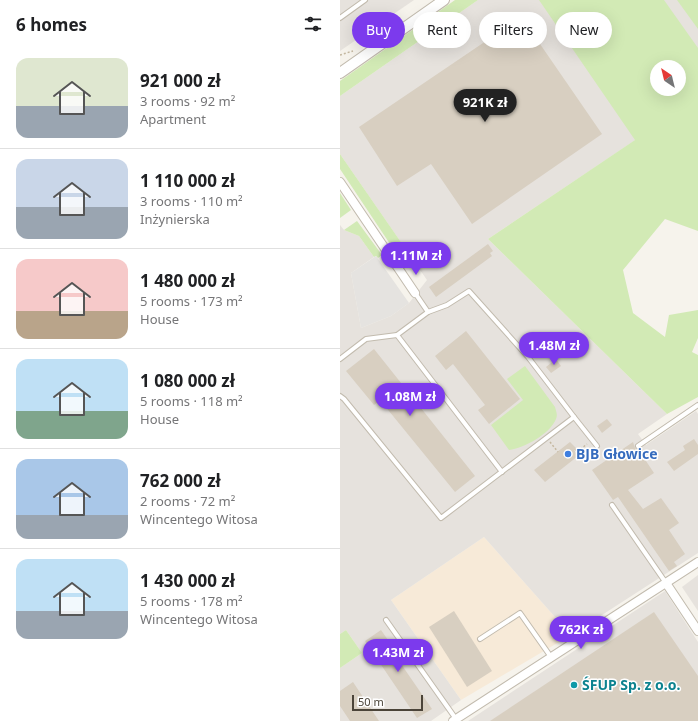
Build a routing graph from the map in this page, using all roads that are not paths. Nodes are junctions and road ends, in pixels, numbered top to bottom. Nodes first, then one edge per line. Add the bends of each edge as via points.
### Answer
1 (365, 0) edge
2 (444, 0) edge
3 (340, 18) edge
4 (341, 70) edge
5 (340, 182) edge
6 (415, 293) joint
7 (428, 312) junction
8 (397, 335) junction
9 (340, 359) edge
10 (340, 396) edge
11 (698, 404) edge
12 (574, 417) junction
13 (597, 446) dead end
14 (638, 446) dead end
15 (502, 472) junction
16 (612, 505) dead end
17 (698, 562) edge
18 (666, 583) junction
19 (386, 620) dead end
20 (698, 631) edge
21 (480, 639) dead end
22 (551, 657) junction
23 (454, 720) edge

1 - 3 lane
2 - 4 street
5 - 6 street
6 - 7 lane
7 - 8 lane
7 - 12 lane via 447,305 469,290 528,357
8 - 9 lane via 366,339
8 - 15 lane
10 - 15 lane via 441,518
11 - 14 lane
12 - 13 lane
12 - 15 lane
16 - 18 lane
17 - 18 street
18 - 20 street
18 - 22 street
19 - 23 lane
21 - 22 lane via 520,613
22 - 23 street

